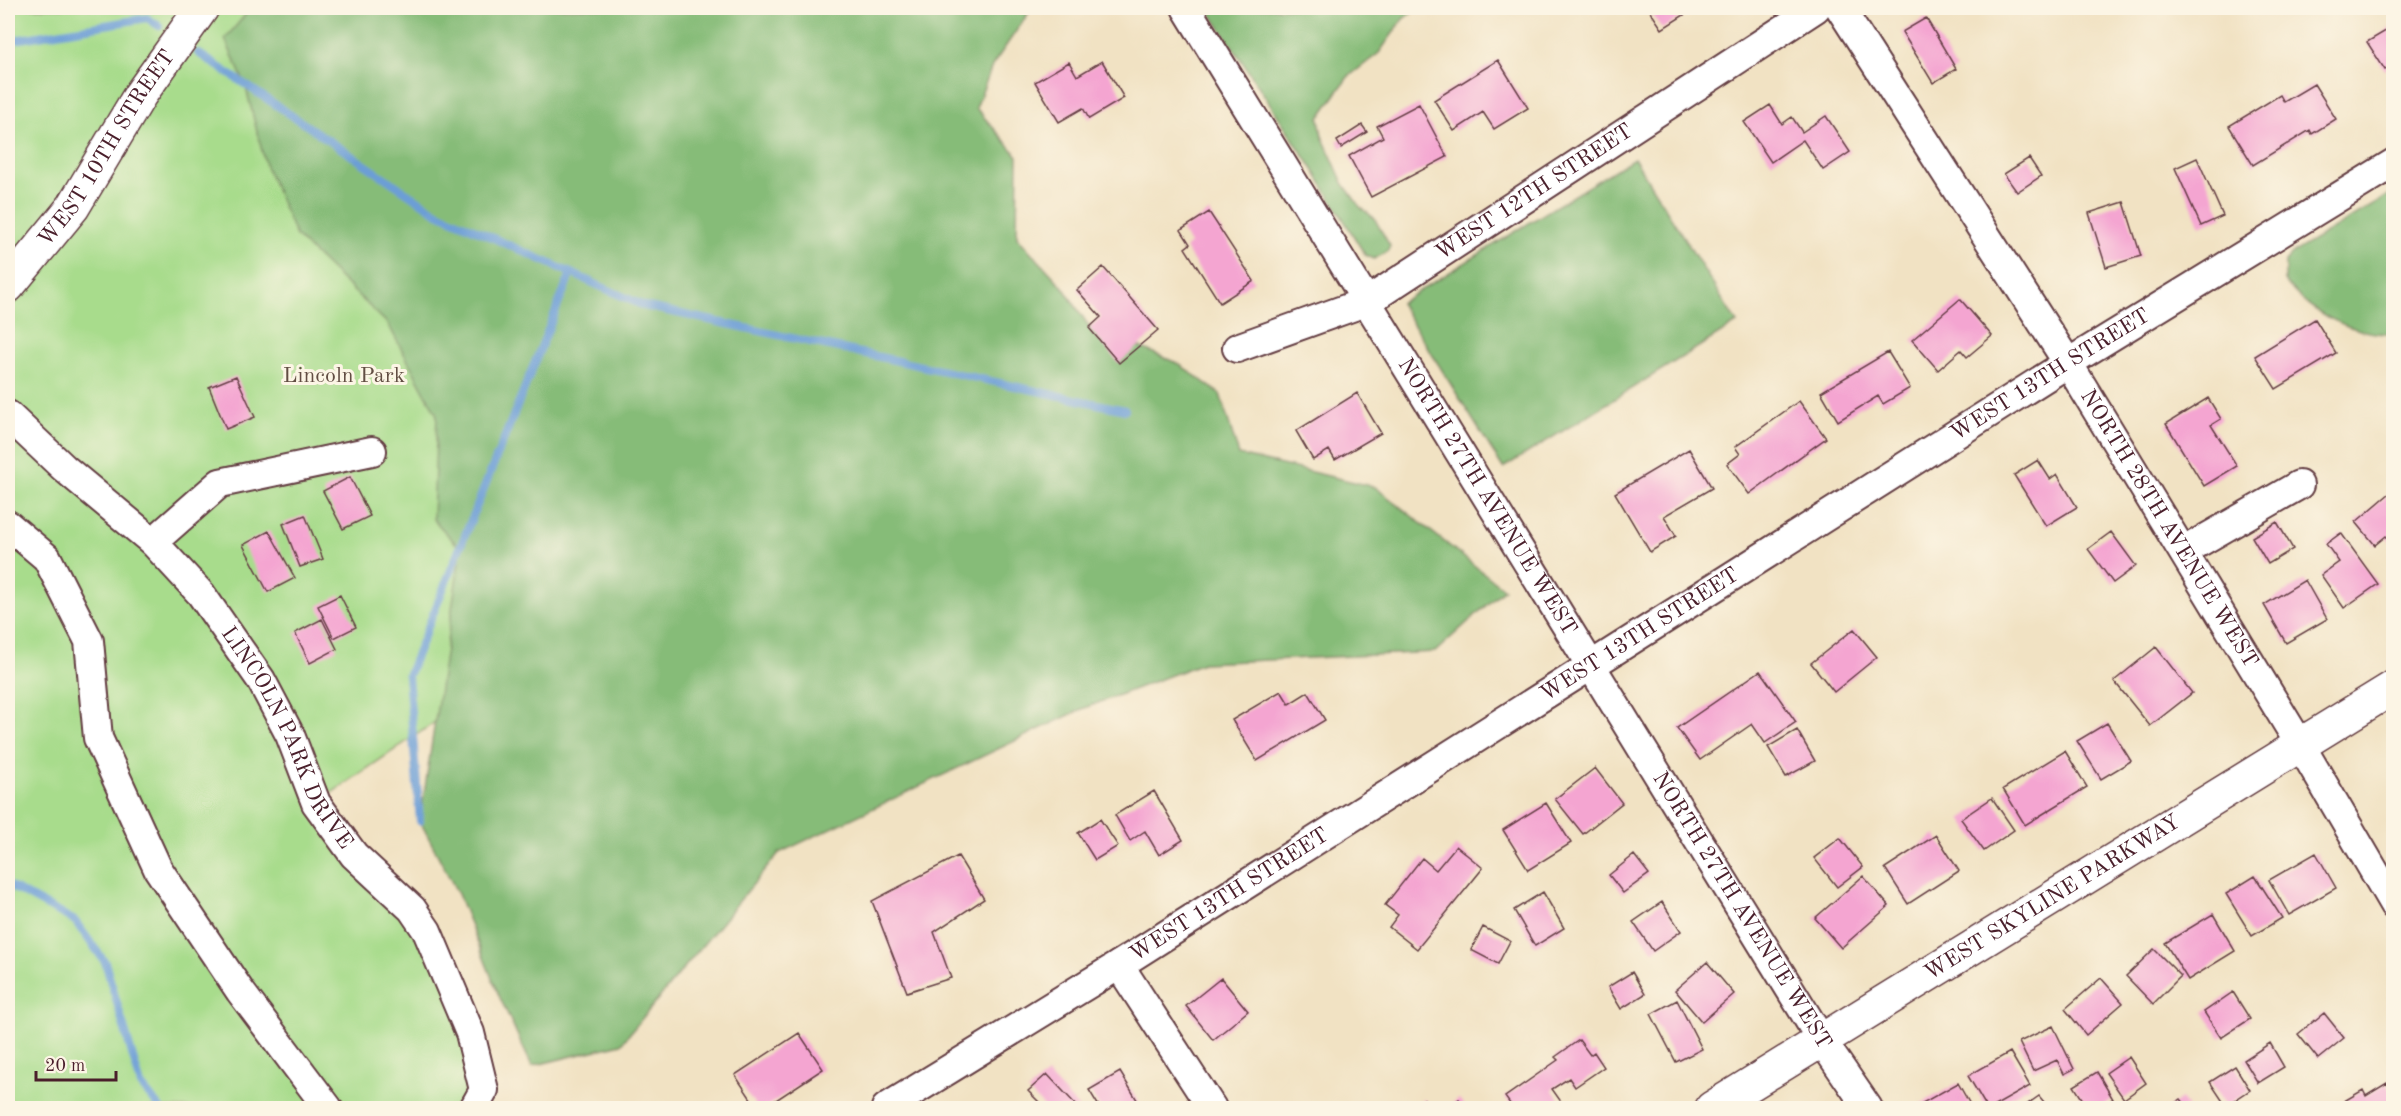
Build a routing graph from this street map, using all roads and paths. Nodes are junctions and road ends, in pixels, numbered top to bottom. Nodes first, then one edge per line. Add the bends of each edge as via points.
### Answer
1 (202, 8) edge
2 (1186, 8) edge
3 (1816, 8) edge
4 (1840, 8) edge
5 (2394, 163) edge
6 (8, 286) edge
7 (1368, 301) junction
8 (1237, 348) dead end
9 (2068, 363) junction
10 (8, 415) edge
11 (372, 451) dead end
12 (2299, 485) dead end
13 (8, 525) edge
14 (153, 542) junction
15 (2184, 551) junction
16 (1592, 665) junction
17 (2394, 687) edge
18 (2301, 746) junction
19 (2394, 905) edge
20 (1119, 965) junction
21 (1822, 1041) junction
22 (327, 1108) edge
23 (474, 1108) edge
24 (886, 1108) edge
25 (1212, 1108) edge
26 (1712, 1108) edge
27 (1868, 1108) edge

1 - 6 street, WEST 10TH STREET via 140,95 73,207
2 - 7 street, NORTH 27TH AVENUE WEST
3 - 7 street, WEST 12TH STREET
4 - 9 street, NORTH 28TH AVENUE WEST
5 - 9 street, WEST 13TH STREET
7 - 8 street, WEST 12TH STREET
7 - 16 street, NORTH 27TH AVENUE WEST
9 - 15 street, NORTH 28TH AVENUE WEST
9 - 16 street, WEST 13TH STREET
10 - 14 street, LINCOLN PARK DRIVE
11 - 14 street via 220,483
12 - 15 street
13 - 22 street via 47,558 89,641 98,738 158,869 240,991
14 - 23 street, LINCOLN PARK DRIVE via 201,594 261,680 290,735 316,803 354,855 412,909 427,931 470,1033 484,1090
15 - 18 street, NORTH 28TH AVENUE WEST
16 - 20 street, WEST 13TH STREET
16 - 21 street, NORTH 27TH AVENUE WEST
17 - 18 street, WEST SKYLINE PARKWAY
18 - 19 street, NORTH 28TH AVENUE WEST
18 - 21 street, WEST SKYLINE PARKWAY
20 - 24 street, WEST 13TH STREET
20 - 25 street
21 - 26 street, WEST SKYLINE PARKWAY
21 - 27 street, NORTH 27TH AVENUE WEST

